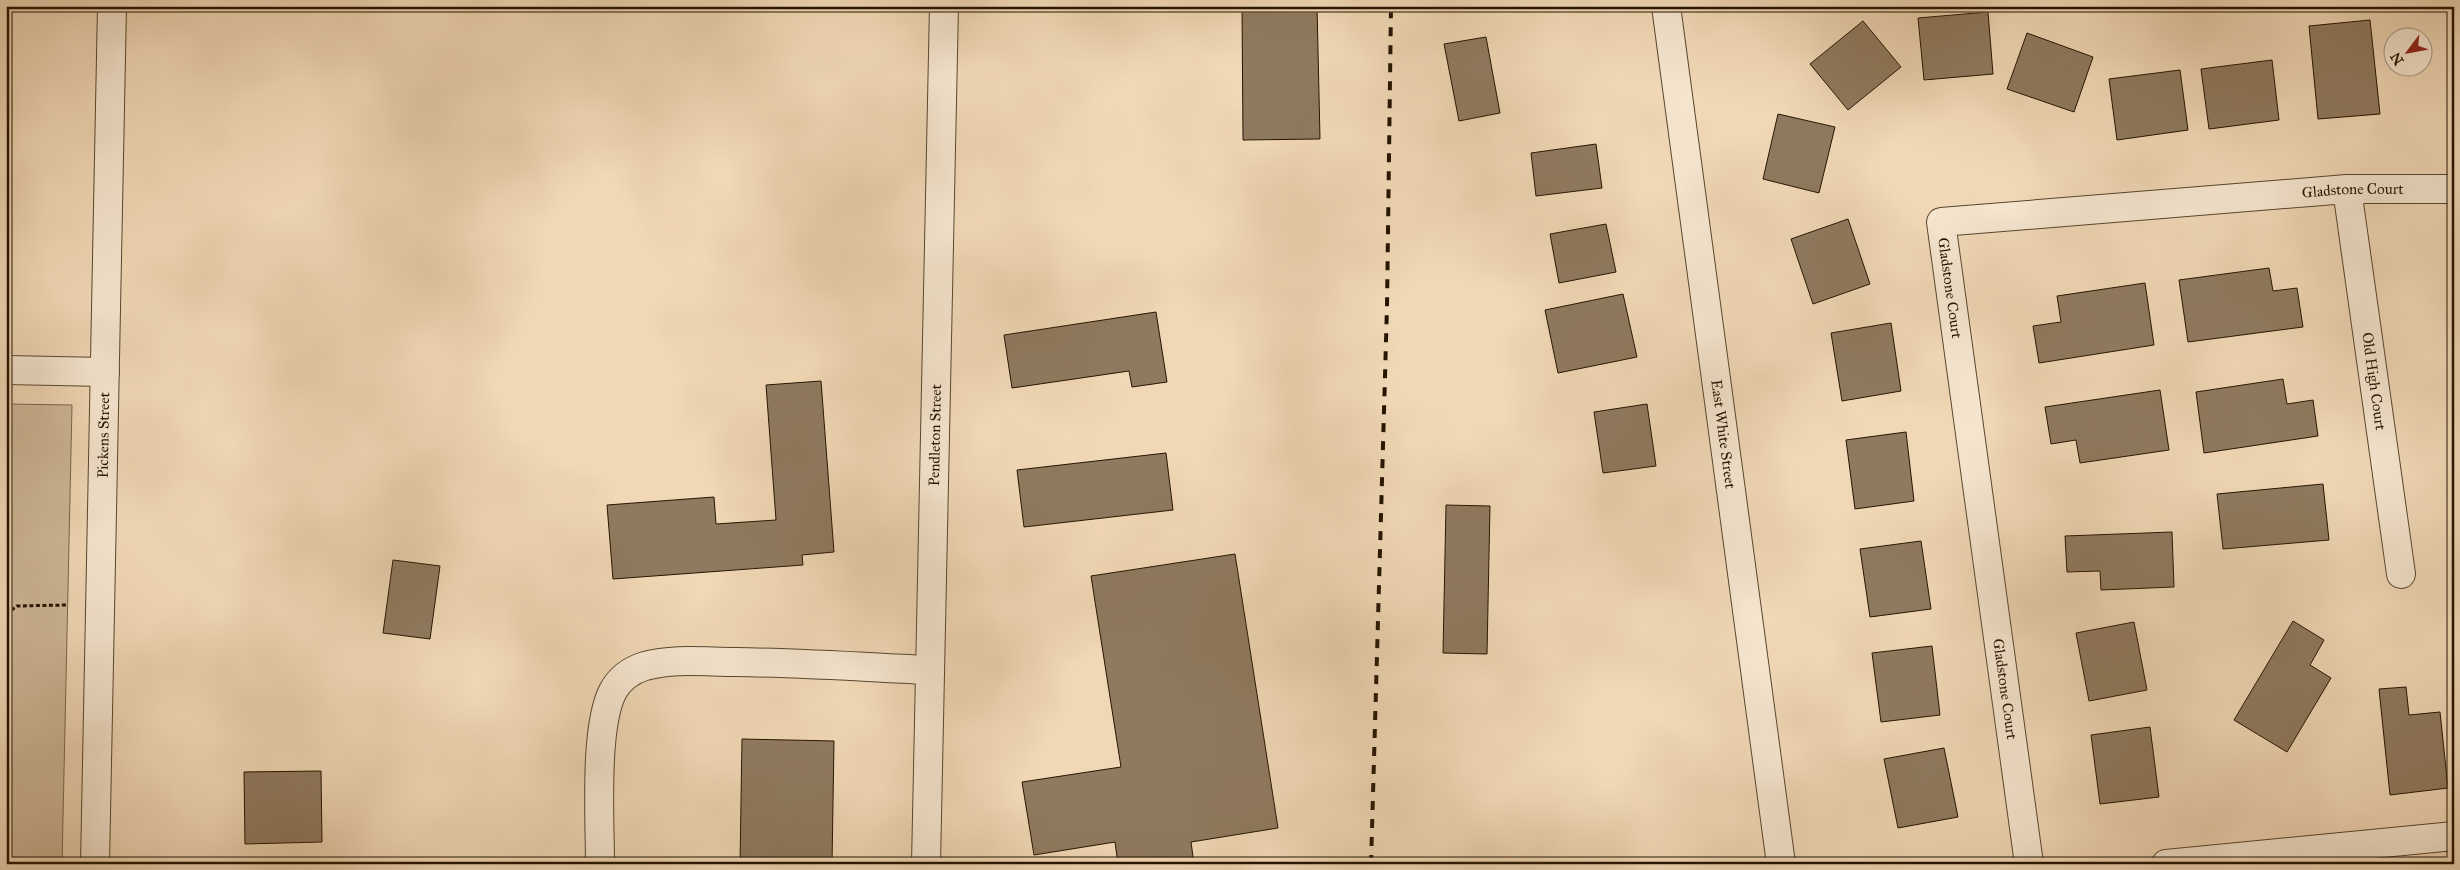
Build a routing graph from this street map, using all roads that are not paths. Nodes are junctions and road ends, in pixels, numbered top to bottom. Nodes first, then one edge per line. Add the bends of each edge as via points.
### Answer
1 (112, 6) edge
2 (944, 6) edge
3 (1666, 6) edge
4 (2347, 189) junction
5 (2454, 189) edge
6 (6, 370) edge
7 (105, 372) junction
8 (2401, 574) dead end
9 (929, 670) junction
10 (2454, 836) edge
11 (95, 864) edge
12 (600, 864) edge
13 (926, 864) edge
14 (1781, 864) edge
15 (2030, 864) edge
16 (2166, 864) edge

1 - 7 street, Pickens Street
2 - 9 street, Pendleton Street
3 - 14 street, East White Street
4 - 5 street, Gladstone Court
4 - 8 street, Old High Court
4 - 15 street, Gladstone Court via 1941,222
6 - 7 street
7 - 11 street, Pickens Street
9 - 12 street via 804,663 677,661 645,666 626,674 613,690 605,714
9 - 13 street, Pendleton Street
10 - 16 street

